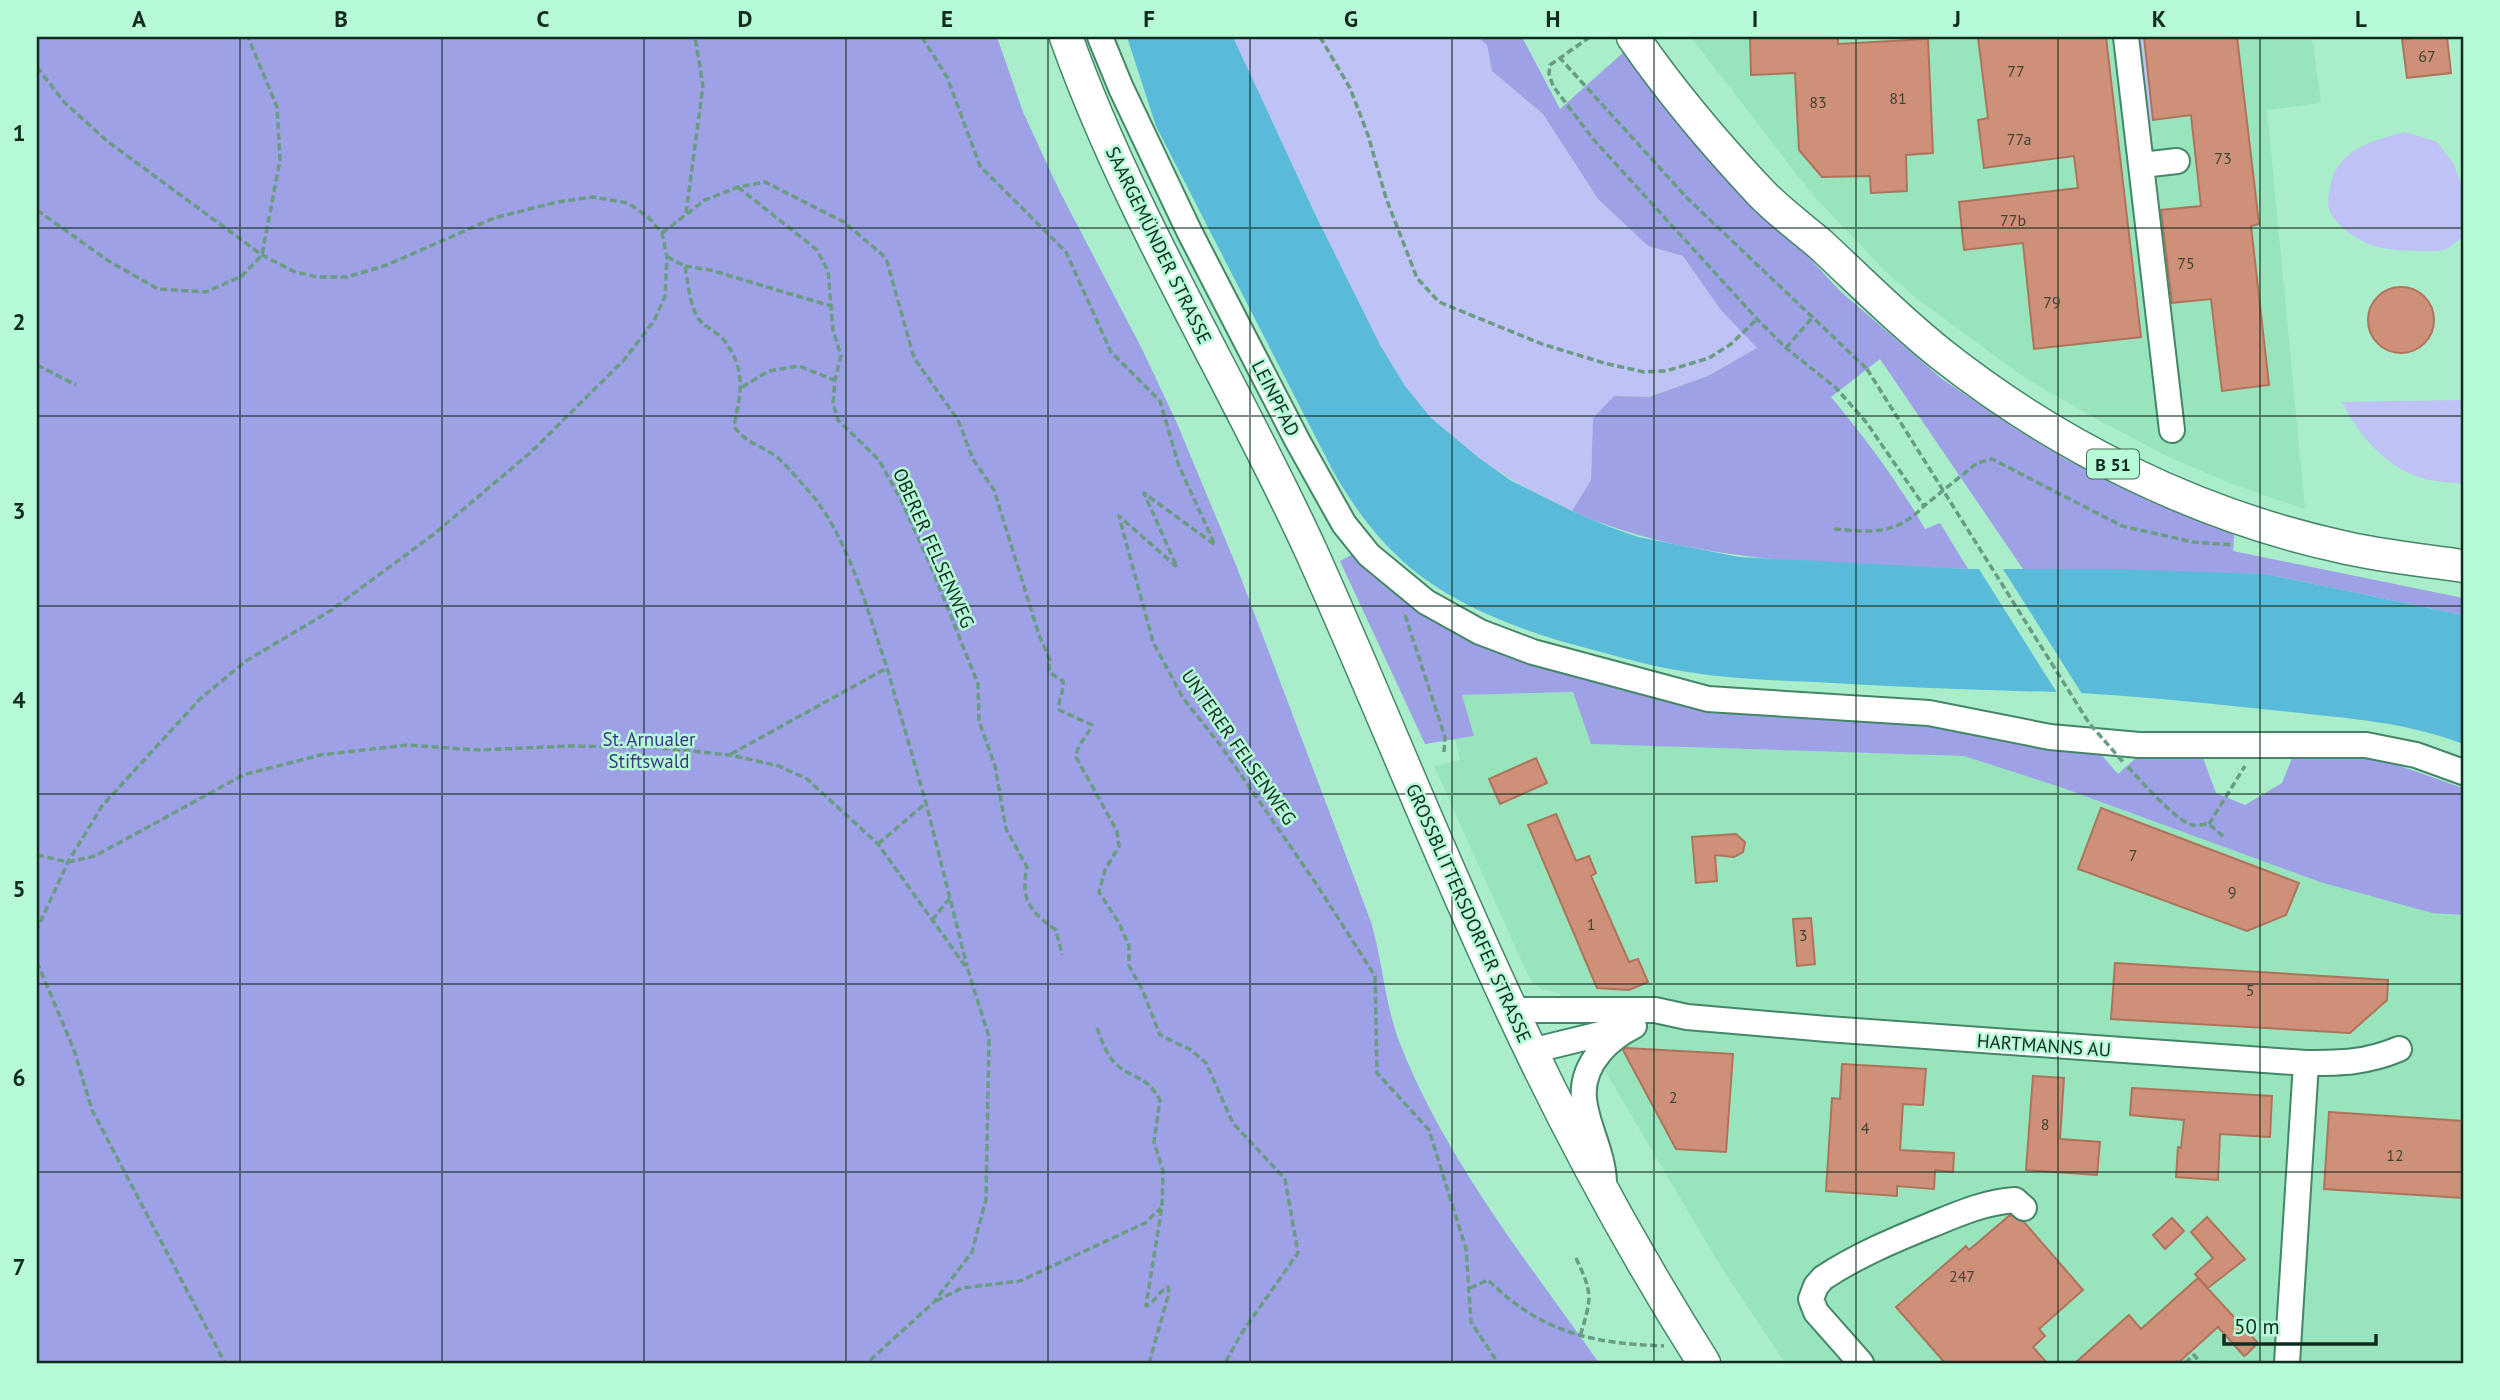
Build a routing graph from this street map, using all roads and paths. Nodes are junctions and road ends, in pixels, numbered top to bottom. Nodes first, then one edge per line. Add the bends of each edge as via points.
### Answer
1 (248, 37) edge
2 (695, 37) edge
3 (922, 37) edge
4 (1066, 37) edge
5 (1100, 37) edge
6 (1320, 37) edge
7 (1590, 37) edge
8 (1633, 37) edge
9 (1658, 37) edge
10 (2126, 37) edge
11 (1559, 57) junction
12 (37, 67) edge
13 (2177, 161) dead end
14 (2142, 166) junction
15 (738, 187) junction
16 (37, 210) edge
17 (686, 215) junction
18 (662, 233) junction
19 (1820, 245) junction
20 (262, 255) junction
21 (667, 257) junction
22 (685, 266) junction
23 (832, 306) junction
24 (1812, 318) junction
25 (1758, 319) junction
26 (1786, 348) junction
27 (37, 365) edge
28 (835, 380) junction
29 (76, 385) dead end
30 (742, 387) junction
31 (2172, 430) dead end
32 (1260, 449) joint
33 (2059, 494) dead end
34 (1924, 506) junction
35 (1834, 529) dead end
36 (2463, 566) edge
37 (1390, 573) junction
38 (887, 668) junction
39 (1444, 752) dead end
40 (730, 755) junction
41 (2463, 772) edge
42 (2233, 785) dead end
43 (926, 803) junction
44 (2209, 824) junction
45 (2225, 838) dead end
46 (878, 844) junction
47 (37, 855) edge
48 (68, 862) junction
49 (950, 898) junction
50 (932, 920) junction
51 (37, 929) edge
52 (1062, 955) dead end
53 (37, 961) edge
54 (968, 970) junction
55 (1511, 1010) junction
56 (1687, 1017) junction
57 (1634, 1026) junction
58 (1097, 1028) dead end
59 (2399, 1049) dead end
60 (1531, 1051) junction
61 (2306, 1063) junction
62 (1605, 1191) junction
63 (1162, 1206) junction
64 (2024, 1208) dead end
65 (1576, 1258) dead end
66 (1470, 1288) junction
67 (934, 1302) junction
68 (1580, 1337) junction
69 (1671, 1347) dead end
70 (2287, 1360) edge
71 (225, 1363) edge
72 (867, 1363) edge
73 (1149, 1363) edge
74 (1225, 1363) edge
75 (1498, 1363) edge
76 (1704, 1363) edge
77 (1861, 1363) edge
78 (2185, 1363) edge
79 (2201, 1363) edge

1 - 20 path via 277,107 280,160
2 - 17 path via 704,86
3 - 66 path, UNTERER FELSENWEG via 947,77 980,166 1066,252 1111,352 1160,401 1178,466 1215,545 1144,493 1177,567 1119,516 1153,642 1183,698 1315,882 1375,976 1377,1073 1429,1130 1466,1249
4 - 32 main road, SAARGEMÜNDER STRASSE via 1119,164
5 - 37 street, LEINPFAD via 1189,231 1297,440 1344,524
6 - 25 path via 1350,88 1417,278 1439,302 1542,344 1643,372 1666,371 1709,358
7 - 11 path
8 - 19 main road, B 51 via 1709,136 1761,193
9 - 19 main road, B 51
10 - 14 street
11 - 24 path via 1688,199
11 - 25 path via 1550,65 1549,74 1575,118
12 - 20 path via 64,102 107,141
13 - 14 street
14 - 31 street
15 - 17 path via 705,200
15 - 23 path, OBERER FELSENWEG via 817,250 828,271
15 - 74 path via 765,182 844,222 887,258 914,358 958,420 973,459 994,490 1050,660 1049,672 1063,681 1059,710 1092,725 1077,746 1076,757 1116,831 1119,846 1099,892 1129,946 1129,966 1160,1035 1206,1063 1233,1123 1285,1179 1298,1253
16 - 20 path via 107,260 158,289 206,292 242,276
17 - 18 path
18 - 20 path via 628,203 593,197 494,218 387,265 347,277 295,272
18 - 21 path
19 - 36 main road, B 51 via 1943,355 2030,417 2123,469 2280,531 2339,547
21 - 22 path
21 - 48 path via 665,296 654,321 624,360 531,452 435,534 330,611 246,661 200,699 102,806
22 - 23 path
22 - 30 path via 699,319 722,338 737,363
23 - 28 path, OBERER FELSENWEG via 841,356
24 - 26 path
24 - 44 path, bridge via 1867,369 2089,723 2152,794 2179,817 2193,826
25 - 26 path
26 - 34 path via 1836,388 1866,422
27 - 29 path
28 - 30 path via 799,366 769,372
28 - 52 path, OBERER FELSENWEG via 833,403 838,420 879,460 897,492 978,684 979,721 995,766 1006,829 1027,867 1023,885 1028,902 1040,919 1056,930
30 - 38 path via 734,426 742,438 778,458 809,491 838,537
32 - 55 main road, GROSSBLITTERSDORFER STRASSE via 1310,550
33 - 34 path via 1992,460 1977,463
34 - 35 path via 1902,525 1886,530
37 - 39 path via 1445,737
37 - 41 street, LEINPFAD via 1426,602 1505,643 1708,699 1929,713 2050,737 2139,745 2366,745 2416,755
38 - 40 path
38 - 43 path
40 - 46 path via 779,766 807,779
40 - 48 path via 651,747 479,750 407,745 320,754 243,775 95,856
42 - 44 path
43 - 46 path
43 - 49 path
44 - 45 path
46 - 50 path
47 - 48 path
48 - 51 path
49 - 50 path
49 - 54 path
50 - 54 path
53 - 71 path via 74,1050 92,1110
54 - 67 path via 989,1037 986,1199 972,1252
55 - 56 street, HARTMANNS AU via 1655,1010
55 - 60 main road, GROSSBLITTERSDORFER STRASSE
56 - 57 street, HARTMANNS AU
56 - 61 street, HARTMANNS AU
57 - 60 street, HARTMANNS AU
57 - 62 street, HARTMANNS AU via 1610,1041 1584,1080 1583,1099 1604,1165
58 - 63 path via 1116,1065 1152,1085 1160,1100 1154,1142 1163,1171
59 - 61 street, HARTMANNS AU via 2354,1063
60 - 62 main road, GROSSBLITTERSDORFER STRASSE
61 - 70 street
62 - 76 main road, GROSSBLITTERSDORFER STRASSE
63 - 67 path via 1145,1223 1020,1282 962,1288
63 - 73 path via 1146,1306 1168,1287 1169,1293
64 - 77 street via 2015,1200 1960,1213 1888,1243 1823,1278 1811,1299 1816,1312
65 - 68 path via 1587,1279 1590,1301
66 - 68 path via 1488,1280 1520,1309
66 - 75 path via 1471,1322
67 - 72 path
68 - 69 path
78 - 79 path via 2194,1355

